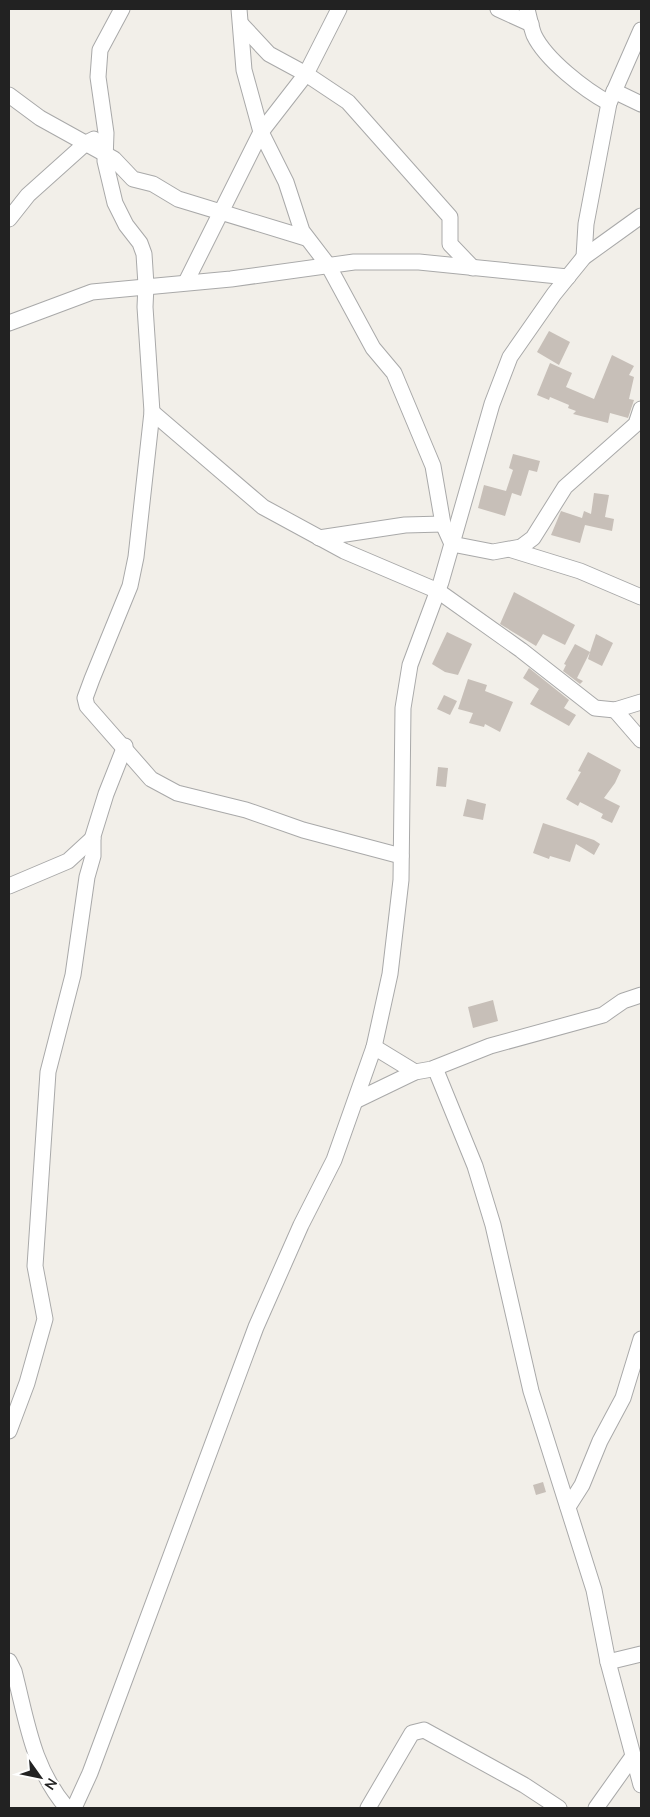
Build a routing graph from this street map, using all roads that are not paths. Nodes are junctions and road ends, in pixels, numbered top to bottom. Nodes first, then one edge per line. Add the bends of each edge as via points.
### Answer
1 (122, 9) edge
2 (238, 9) edge
3 (338, 9) edge
4 (498, 9) edge
5 (527, 9) edge
6 (242, 24) junction
7 (531, 24) junction
8 (641, 30) edge
9 (306, 74) junction
10 (9, 95) edge
11 (611, 97) junction
12 (641, 104) edge
13 (261, 132) junction
14 (106, 133) junction
15 (86, 143) junction
16 (105, 154) junction
17 (220, 213) junction
18 (641, 216) edge
19 (9, 219) edge
20 (306, 238) junction
21 (584, 257) junction
22 (328, 265) junction
23 (474, 268) junction
24 (568, 277) junction
25 (186, 282) junction
26 (146, 285) junction
27 (9, 323) edge
28 (641, 409) edge
29 (152, 412) junction
30 (638, 424) edge
31 (443, 524) junction
32 (319, 538) junction
33 (452, 544) junction
34 (512, 550) junction
35 (438, 591) junction
36 (641, 597) edge
37 (641, 702) edge
38 (615, 710) junction
39 (641, 740) edge
40 (125, 746) junction
41 (93, 838) junction
42 (401, 856) junction
43 (9, 886) edge
44 (641, 995) edge
45 (374, 1047) junction
46 (435, 1068) junction
47 (415, 1072) junction
48 (357, 1100) junction
49 (641, 1339) edge
50 (9, 1431) edge
51 (568, 1507) junction
52 (641, 1654) edge
53 (9, 1661) edge
54 (608, 1662) junction
55 (633, 1756) junction
56 (641, 1785) edge
57 (67, 1808) edge
58 (74, 1808) edge
59 (368, 1808) edge
60 (558, 1808) edge
61 (596, 1808) edge

1 - 14 street via 100,50 98,77
2 - 6 street
3 - 9 street
4 - 7 street
5 - 7 street
6 - 9 street via 269,54
6 - 13 street via 244,70
7 - 11 street via 535,36 562,69 590,92
8 - 11 street
9 - 13 street
9 - 23 street via 348,102 432,195 450,218 450,244
10 - 15 street via 40,118
11 - 12 street
11 - 21 street via 586,224
13 - 17 street
13 - 20 street via 286,182
14 - 15 street
14 - 16 street
15 - 16 street
15 - 19 street via 28,195
16 - 17 street via 132,178 152,184 178,199
16 - 26 street via 115,203 144,254
17 - 20 street
17 - 25 street
18 - 21 street
20 - 22 street
21 - 24 street
22 - 23 street via 419,262
22 - 25 street
22 - 31 street via 373,348 394,373 433,466
23 - 24 street
24 - 33 street via 510,357 492,404
25 - 26 street
26 - 27 street via 92,292
26 - 29 street
28 - 30 street
29 - 32 street via 263,507
29 - 40 street via 130,586 85,698 87,706
30 - 34 street via 565,487 533,538
31 - 32 street via 405,525
31 - 33 street
32 - 35 street
33 - 34 street via 493,552
33 - 35 street
34 - 36 street via 580,571
35 - 38 street via 521,650 594,708
35 - 42 street via 410,665 404,708
37 - 38 street
38 - 39 street
40 - 41 street
40 - 42 street via 151,779 177,793
41 - 43 street via 68,860
41 - 50 street via 93,856 73,975 48,1072 35,1266 45,1319
42 - 45 street via 390,974
44 - 46 street via 623,1001 603,1015 490,1046
45 - 47 street
45 - 48 street
46 - 47 street
46 - 51 street via 475,1166 494,1225 531,1391
47 - 48 street
48 - 58 street via 334,1160 256,1327 90,1773
49 - 51 street via 623,1398 582,1485
51 - 54 street via 594,1590
52 - 54 street
53 - 57 street via 34,1751 45,1778
54 - 55 street
55 - 56 street
55 - 61 street
59 - 60 street via 412,1732 424,1730 524,1785

